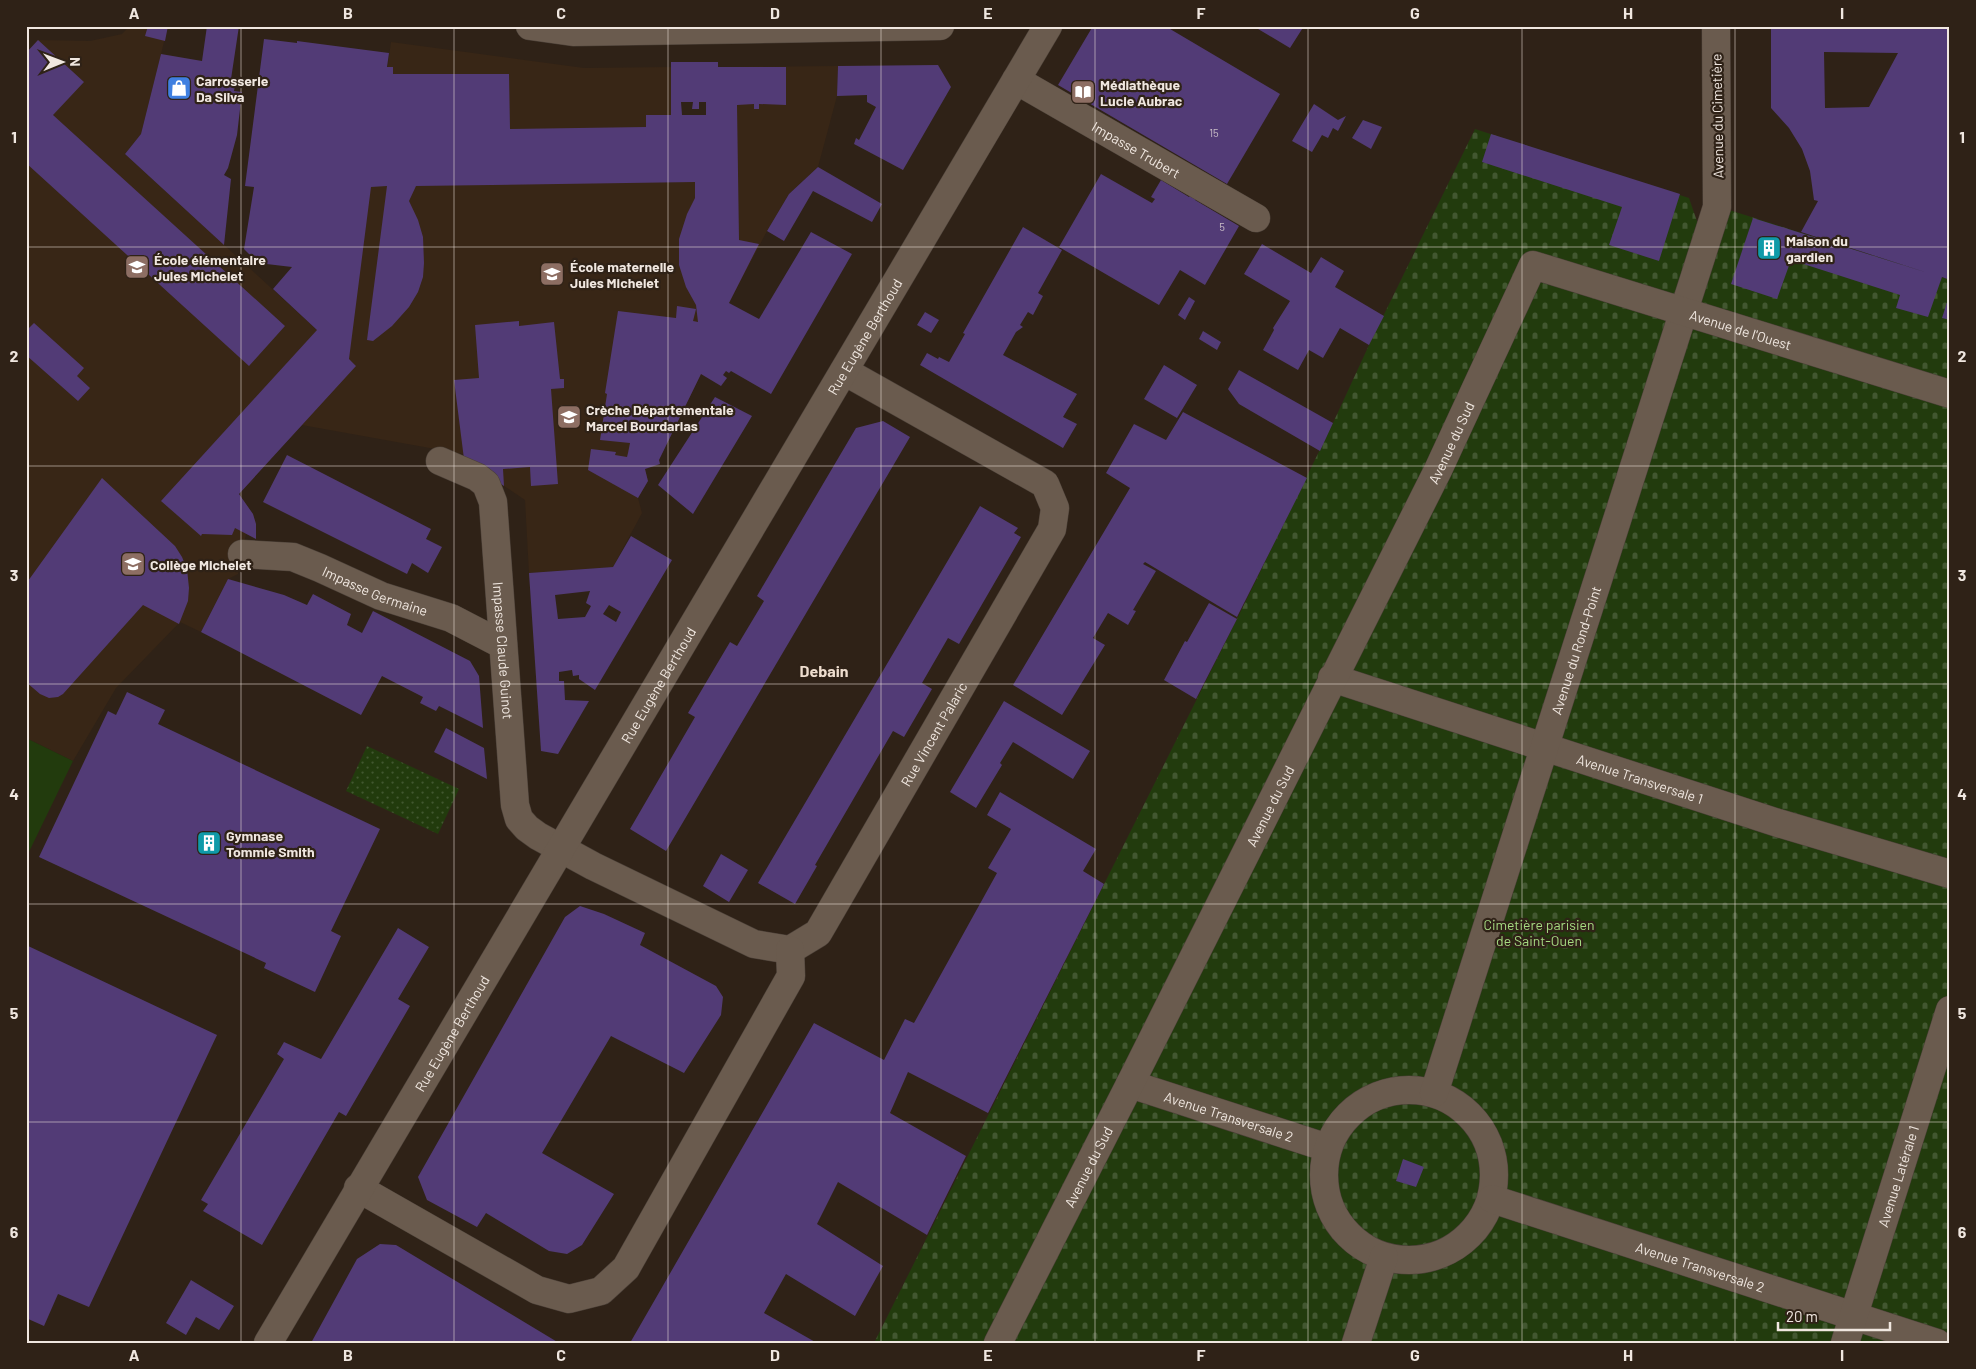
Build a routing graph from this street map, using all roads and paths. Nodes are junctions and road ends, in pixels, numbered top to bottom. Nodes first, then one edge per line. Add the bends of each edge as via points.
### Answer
1 (530, 26) edge
2 (940, 26) edge
3 (1048, 26) edge
4 (1716, 26) edge
5 (571, 29) edge
6 (1016, 80) junction
7 (1718, 207) joint
8 (1256, 218) dead end
9 (1533, 264) joint
10 (1684, 312) junction
11 (844, 371) junction
12 (1950, 394) edge
13 (440, 461) dead end
14 (242, 554) dead end
15 (503, 645) junction
16 (1332, 678) junction
17 (1544, 746) junction
18 (560, 849) junction
19 (1950, 874) edge
20 (790, 950) junction
21 (1950, 1010) edge
22 (1130, 1084) junction
23 (1434, 1093) junction
24 (1328, 1148) junction
25 (358, 1188) junction
26 (1492, 1199) junction
27 (1384, 1257) junction
28 (1854, 1316) junction
29 (268, 1343) edge
30 (998, 1343) edge
31 (1356, 1343) edge
32 (1845, 1343) edge
33 (1937, 1343) edge

1 - 5 street
2 - 5 street
3 - 6 street, Rue Eugène Berthoud
4 - 7 street, Avenue du Cimetière
6 - 8 street, Impasse Trubert
6 - 11 street, Rue Eugène Berthoud
7 - 10 street, Avenue du Rond-Point
9 - 10 street, Avenue de l'Ouest
9 - 16 street, Avenue du Sud via 1438,470
10 - 12 street, Avenue de l'Ouest
10 - 17 street, Avenue du Rond-Point
11 - 18 street, Rue Eugène Berthoud
11 - 20 street, Rue Vincent Palaric via 1045,484 1055,508 1052,529 818,933
13 - 15 street, Impasse Claude Guinot via 477,477 486,484 493,502
14 - 15 street, Impasse Germaine via 292,557 381,596 451,618
15 - 18 street, Impasse Claude Guinot via 515,804 519,819 527,828
16 - 17 street, Avenue Transversale 1
16 - 22 street, Avenue du Sud
17 - 19 street, Avenue Transversale 1 via 1778,823
17 - 23 street, Avenue du Rond-Point
18 - 20 street via 754,944
18 - 25 street, Rue Eugène Berthoud
20 - 25 street via 791,976 626,1268 601,1291 569,1299 537,1290
21 - 28 street, Avenue Latérale 1
22 - 24 street, Avenue Transversale 2
22 - 30 street, Avenue du Sud
23 - 24 street via 1413,1089 1391,1091 1370,1099 1337,1128
23 - 26 street via 1454,1102 1472,1116 1485,1134 1496,1177
24 - 27 street via 1324,1170 1325,1193 1333,1215 1363,1248
25 - 29 street, Rue Eugène Berthoud
26 - 27 street via 1474,1232 1450,1251 1429,1259 1406,1262
26 - 28 street, Avenue Transversale 2
27 - 31 street
28 - 32 street, Avenue Latérale 1
28 - 33 street, Avenue Transversale 2

